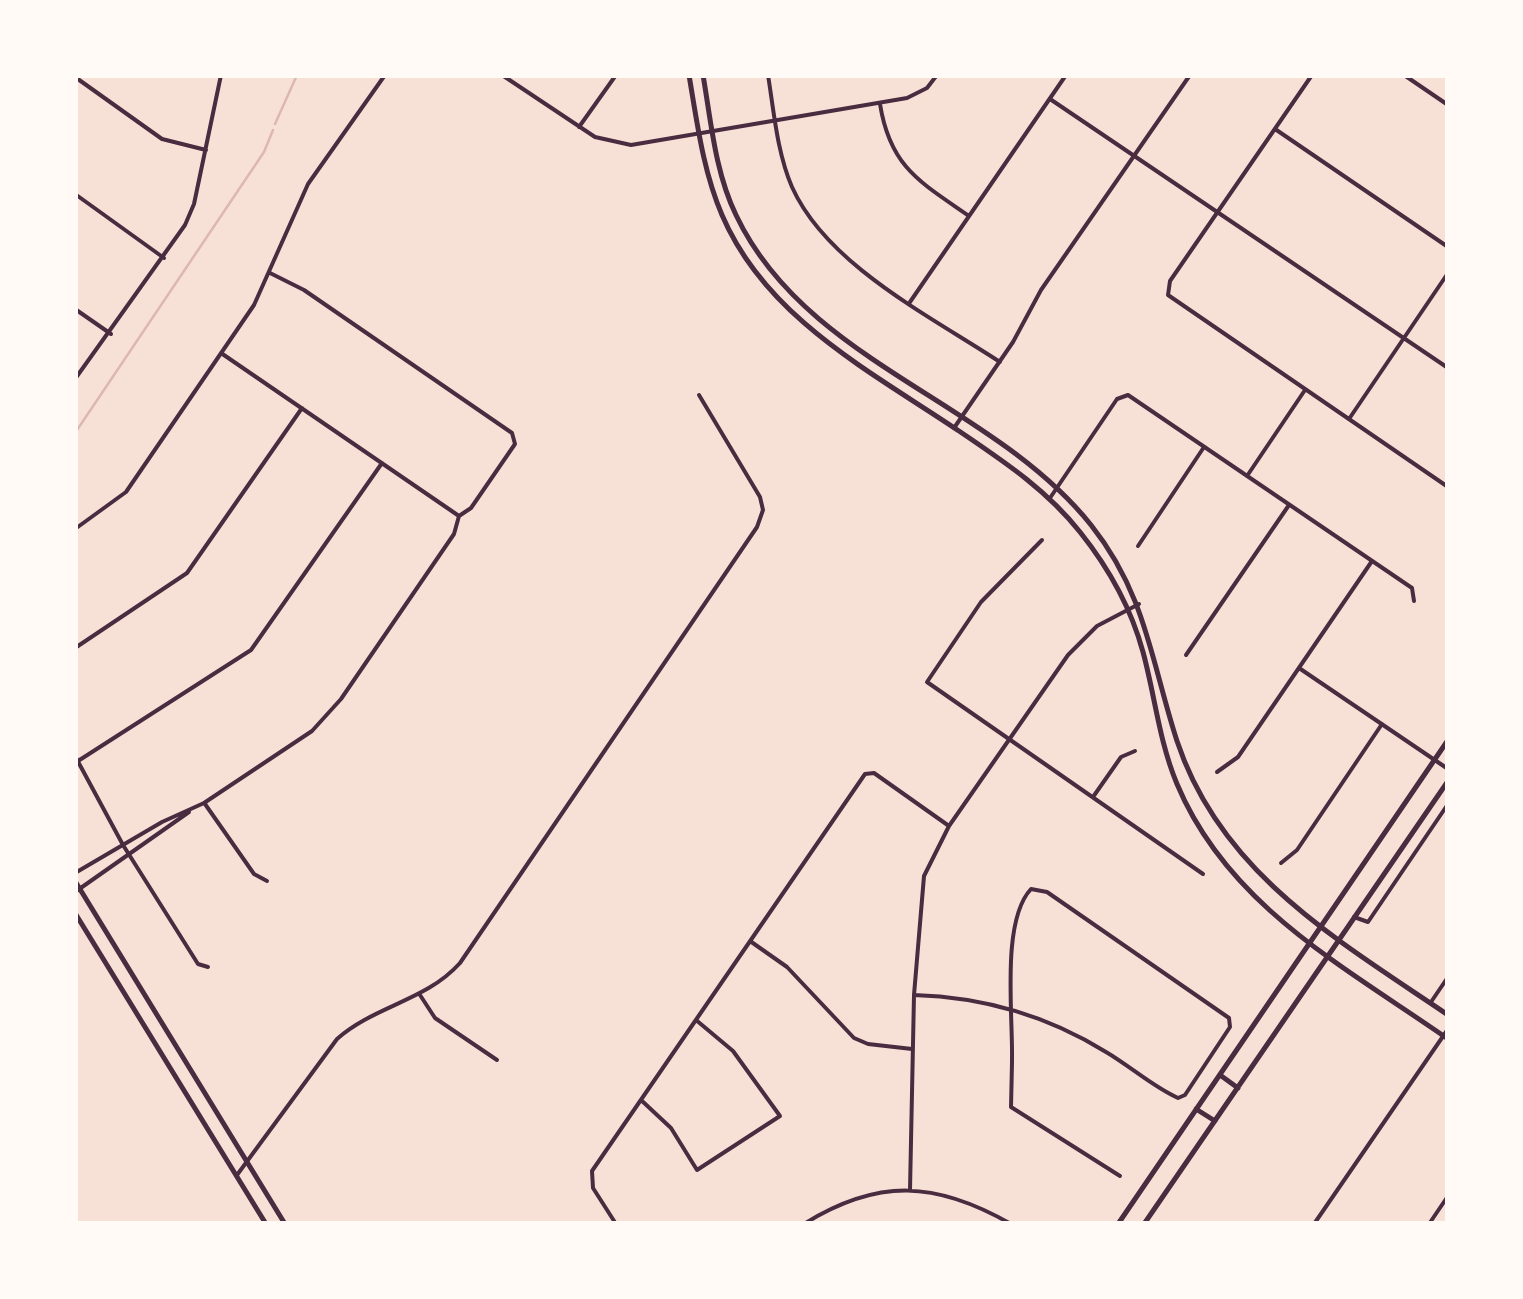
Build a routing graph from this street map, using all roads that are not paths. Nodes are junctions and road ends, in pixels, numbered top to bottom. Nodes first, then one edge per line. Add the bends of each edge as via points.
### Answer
1 (221, 75) edge
2 (385, 75) edge
3 (502, 75) edge
4 (616, 75) edge
5 (689, 75) edge
6 (703, 75) edge
7 (768, 75) edge
8 (938, 75) edge
9 (1066, 75) edge
10 (1190, 75) edge
11 (1312, 75) edge
12 (1404, 75) edge
13 (75, 77) edge
14 (1448, 94) edge
15 (1050, 99) junction
16 (880, 104) junction
17 (1445, 104) edge
18 (776, 122) junction
19 (579, 127) junction
20 (1274, 129) junction
21 (713, 134) junction
22 (700, 136) junction
23 (206, 150) junction
24 (1134, 156) junction
25 (75, 194) edge
26 (1218, 212) junction
27 (969, 216) junction
28 (1448, 248) edge
29 (165, 259) junction
30 (270, 273) junction
31 (1448, 273) edge
32 (910, 302) junction
33 (75, 308) edge
34 (111, 334) junction
35 (1404, 338) junction
36 (221, 353) junction
37 (1000, 362) junction
38 (1448, 368) edge
39 (75, 380) edge
40 (1306, 390) junction
41 (698, 395) dead end
42 (302, 408) junction
43 (962, 416) junction
44 (1349, 419) junction
45 (954, 428) junction
46 (1204, 446) junction
47 (382, 463) junction
48 (1246, 476) junction
49 (1448, 486) edge
50 (1057, 487) junction
51 (1050, 498) junction
52 (1289, 505) junction
53 (459, 516) junction
54 (75, 520) edge
55 (77, 528) edge
56 (1042, 540) dead end
57 (1138, 546) dead end
58 (1372, 561) junction
59 (1414, 601) dead end
60 (1139, 604) junction
61 (1127, 608) junction
62 (75, 648) edge
63 (1186, 655) dead end
64 (1299, 668) junction
65 (1382, 724) junction
66 (1009, 739) junction
67 (1448, 740) edge
68 (1135, 751) dead end
69 (76, 758) edge
70 (1434, 760) junction
71 (1448, 769) edge
72 (1217, 772) dead end
73 (1448, 781) edge
74 (1092, 797) junction
75 (204, 803) junction
76 (1448, 804) edge
77 (193, 808) junction
78 (950, 826) junction
79 (123, 845) junction
80 (130, 856) junction
81 (1281, 863) dead end
82 (75, 873) edge
83 (1204, 874) dead end
84 (75, 881) edge
85 (267, 881) dead end
86 (77, 890) edge
87 (75, 913) edge
88 (1354, 918) junction
89 (1320, 927) junction
90 (750, 940) junction
91 (1338, 941) junction
92 (1309, 943) junction
93 (1328, 956) junction
94 (208, 966) dead end
95 (1448, 977) edge
96 (420, 995) junction
97 (914, 995) junction
98 (144, 996) junction
99 (1430, 1003) junction
100 (131, 1006) junction
101 (1012, 1010) junction
102 (1448, 1015) edge
103 (696, 1020) junction
104 (1447, 1035) edge
105 (912, 1049) junction
106 (498, 1060) dead end
107 (1220, 1075) junction
108 (1238, 1088) junction
109 (641, 1100) junction
110 (1196, 1109) junction
111 (1214, 1121) junction
112 (247, 1164) junction
113 (237, 1175) junction
114 (1120, 1176) dead end
115 (910, 1190) junction
116 (1448, 1196) edge
117 (266, 1224) edge
118 (285, 1224) edge
119 (616, 1224) edge
120 (804, 1224) edge
121 (1011, 1224) edge
122 (1118, 1224) edge
123 (1144, 1224) edge
124 (1314, 1224) edge
125 (1429, 1224) edge

1 - 23 street
2 - 30 street via 308,184
3 - 19 street
4 - 19 street
5 - 22 main road
6 - 21 main road
7 - 18 street
8 - 16 street via 918,94
9 - 15 street
10 - 24 street
11 - 20 street
12 - 17 street
13 - 23 street via 162,139
14 - 17 street
15 - 24 street
15 - 27 street
16 - 18 street
16 - 27 street via 888,142 902,166
18 - 21 street
18 - 32 street via 792,187 820,232
19 - 22 street via 624,145
20 - 26 street
20 - 28 street
21 - 22 street
21 - 43 main road via 734,210 783,287
22 - 45 main road via 722,216 775,297
23 - 29 street via 194,204
24 - 26 street
24 - 37 street
25 - 29 street
26 - 35 street
26 - 40 street via 1167,290 1171,299
27 - 32 street
29 - 34 street
30 - 36 street
30 - 53 street via 515,438 472,508
31 - 35 street
32 - 37 street
33 - 34 street
34 - 39 street
35 - 38 street
35 - 44 street
36 - 42 street
36 - 55 street via 126,492
37 - 43 street
40 - 44 street
40 - 48 street
41 - 96 street via 760,497 757,527 460,963
42 - 47 street
42 - 62 street via 187,573
43 - 45 street
43 - 50 main road
44 - 49 street
45 - 51 main road
46 - 48 street
46 - 50 street via 1124,395
46 - 57 street
47 - 53 street
47 - 69 street via 251,650
48 - 52 street
50 - 51 street
50 - 60 main road via 1109,550
51 - 61 main road via 1098,557
52 - 58 street
52 - 63 street
53 - 75 street via 454,534 329,714 291,749
54 - 55 street
56 - 66 street via 981,602 927,682
58 - 59 street via 1412,588
58 - 64 street
60 - 61 street
60 - 89 main road via 1178,742 1210,812 1258,875
61 - 66 street via 1068,655
61 - 92 main road via 1164,748 1195,822 1244,888
64 - 65 street
64 - 72 street via 1238,757
65 - 70 street
65 - 81 street via 1298,850
66 - 74 street
66 - 78 street
67 - 70 main road
68 - 74 street via 1121,756
69 - 79 street
70 - 71 street
70 - 89 main road
73 - 88 main road
74 - 83 street
75 - 77 street
75 - 85 street via 254,874
76 - 88 street via 1368,922
77 - 79 street
77 - 80 street
78 - 90 street via 867,772
78 - 97 street via 924,876
79 - 80 street
79 - 82 street
80 - 86 street
80 - 94 street via 198,964
84 - 86 main road
86 - 98 main road
87 - 100 main road
88 - 91 main road
89 - 91 main road
89 - 92 main road
90 - 103 street
90 - 105 street via 787,967 854,1038
91 - 93 main road
91 - 99 main road
92 - 93 main road
92 - 107 main road
93 - 104 main road
93 - 108 main road
95 - 99 street
96 - 106 street via 434,1018
96 - 112 street via 337,1038
97 - 101 street
97 - 105 street
98 - 100 main road
98 - 112 main road
99 - 102 main road
100 - 113 main road
101 - 101 street via 1062,1027 1181,1098 1231,1022 1047,892 1031,889 1014,920
101 - 114 street via 1011,1107
103 - 109 street
103 - 109 street via 733,1051 780,1116 698,1170
104 - 124 street
105 - 115 street
107 - 108 main road
107 - 110 main road
108 - 111 main road
109 - 119 street via 590,1179
110 - 111 main road
110 - 122 main road
111 - 123 main road
112 - 113 street
112 - 118 main road
113 - 117 main road
115 - 120 street via 849,1200
115 - 121 street via 962,1199
116 - 125 street

